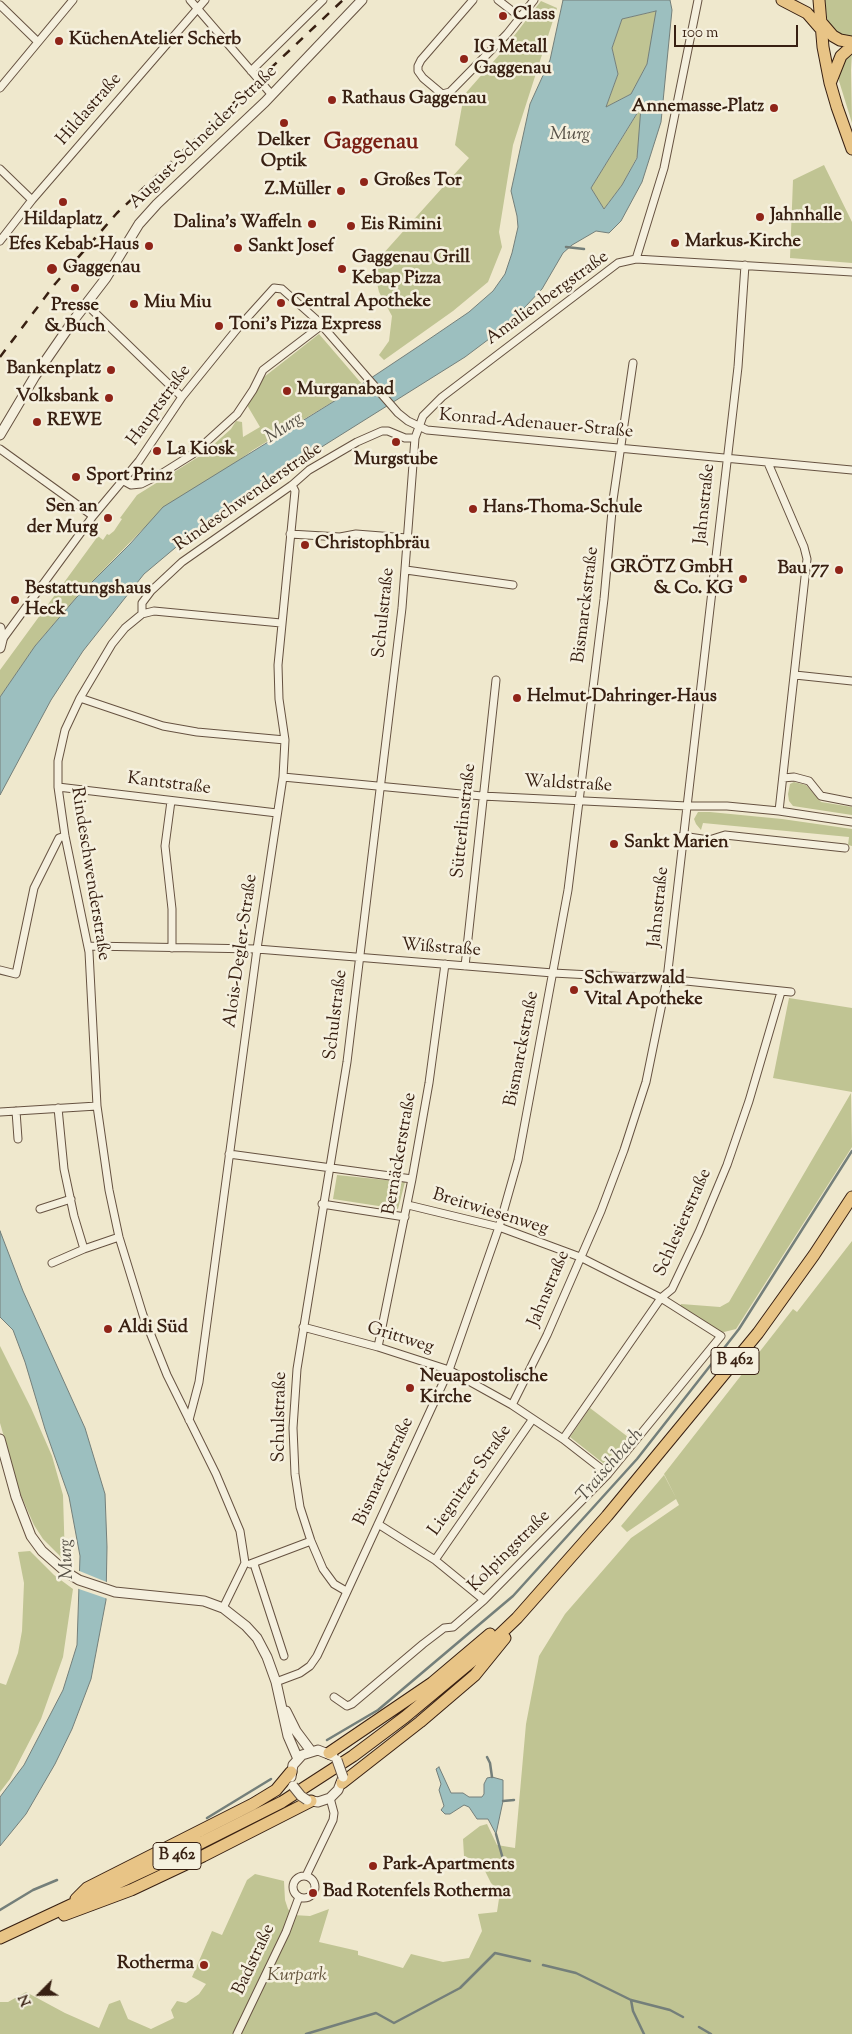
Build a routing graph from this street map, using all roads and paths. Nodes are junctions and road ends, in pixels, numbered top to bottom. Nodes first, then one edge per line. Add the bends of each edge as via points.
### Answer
1 (73, 0) edge
2 (190, 0) edge
3 (205, 0) edge
4 (323, 0) edge
5 (362, 0) edge
6 (472, 0) edge
7 (498, 0) edge
8 (534, 0) edge
9 (698, 0) edge
10 (782, 0) edge
11 (819, 0) edge
12 (0, 5) edge
13 (197, 9) junction
14 (520, 17) junction
15 (820, 25) junction
16 (38, 42) junction
17 (852, 42) edge
18 (852, 46) edge
19 (251, 71) junction
20 (830, 83) junction
21 (0, 88) edge
22 (272, 95) junction
23 (852, 149) edge
24 (0, 169) edge
25 (32, 200) junction
26 (0, 241) edge
27 (636, 259) junction
28 (745, 266) junction
29 (852, 272) edge
30 (274, 288) joint
31 (86, 304) junction
32 (322, 325) junction
33 (633, 363) dead end
34 (182, 397) junction
35 (419, 427) junction
36 (0, 435) edge
37 (415, 438) junction
38 (620, 448) junction
39 (0, 449) edge
40 (726, 458) junction
41 (768, 463) junction
42 (852, 470) edge
43 (122, 480) junction
44 (292, 485) junction
45 (93, 516) junction
46 (290, 534) junction
47 (407, 538) junction
48 (406, 570) junction
49 (513, 585) dead end
50 (142, 614) junction
51 (281, 623) junction
52 (0, 628) edge
53 (1, 644) edge
54 (795, 675) junction
55 (496, 680) dead end
56 (852, 681) edge
57 (80, 698) junction
58 (285, 740) junction
59 (283, 777) junction
60 (783, 778) junction
61 (58, 787) junction
62 (380, 787) junction
63 (482, 796) junction
64 (579, 800) junction
65 (171, 801) junction
66 (852, 802) edge
67 (687, 806) junction
68 (779, 811) junction
69 (277, 813) junction
70 (852, 822) edge
71 (65, 836) junction
72 (682, 836) junction
73 (845, 848) dead end
74 (88, 946) junction
75 (172, 948) junction
76 (257, 949) junction
77 (359, 958) junction
78 (445, 964) junction
79 (465, 966) junction
80 (0, 970) edge
81 (553, 973) junction
82 (667, 978) junction
83 (781, 992) junction
84 (791, 992) dead end
85 (97, 1106) junction
86 (58, 1108) junction
87 (16, 1111) junction
88 (0, 1112) edge
89 (18, 1139) dead end
90 (229, 1154) junction
91 (328, 1167) junction
92 (412, 1178) junction
93 (852, 1197) edge
94 (71, 1200) junction
95 (322, 1204) junction
96 (408, 1205) junction
97 (40, 1210) dead end
98 (405, 1217) junction
99 (499, 1227) junction
100 (119, 1237) junction
101 (84, 1249) junction
102 (580, 1258) junction
103 (52, 1262) dead end
104 (661, 1298) junction
105 (303, 1327) junction
106 (721, 1336) joint
107 (378, 1347) junction
108 (449, 1370) junction
109 (512, 1405) junction
110 (189, 1420) junction
111 (532, 1420) junction
112 (0, 1439) edge
113 (563, 1439) junction
114 (608, 1474) junction
115 (378, 1524) junction
116 (310, 1541) junction
117 (435, 1560) junction
118 (245, 1564) junction
119 (254, 1564) junction
120 (346, 1591) junction
121 (484, 1600) junction
122 (223, 1608) junction
123 (517, 1618) junction
124 (284, 1656) dead end
125 (277, 1686) junction
126 (334, 1697) dead end
127 (311, 1751) junction
128 (333, 1757) junction
129 (298, 1759) junction
130 (291, 1772) junction
131 (342, 1780) junction
132 (330, 1798) junction
133 (309, 1800) junction
134 (306, 1876) junction
135 (299, 1897) junction
136 (69, 1905) junction
137 (0, 1938) edge
138 (0, 1943) edge
139 (237, 2034) edge

1 - 16 street
2 - 13 street
3 - 13 street, Hildastraße
4 - 19 street
5 - 22 street, August-Schneider-Straße
6 - 14 street via 418,66 423,78 437,91 450,92
7 - 14 street
8 - 14 street
9 - 27 street, Amalienbergstraße via 664,168
10 - 15 main road via 807,13
11 - 15 main road
12 - 16 street
13 - 19 street
13 - 25 street, Hildastraße
15 - 17 main road via 840,40
15 - 20 main road
16 - 21 street
18 - 20 main road via 841,56
19 - 22 street
20 - 23 main road
22 - 31 street, August-Schneider-Straße via 143,219
24 - 25 street
25 - 26 street, Hildastraße
27 - 28 street
27 - 35 street, Amalienbergstraße via 618,263 587,285 442,397 422,416
28 - 29 street
28 - 40 street, Jahnstraße via 738,367
30 - 32 street, Konrad-Adenauer-Straße via 282,289
30 - 34 street, Hauptstraße
31 - 34 street
31 - 36 street, August-Schneider-Straße
32 - 35 street, Konrad-Adenauer-Straße via 398,413
32 - 43 street via 263,370 237,414 193,454 141,484
33 - 38 street, Bismarckstraße
34 - 43 street, Hauptstraße
35 - 37 street, Schulstraße
35 - 38 street, Konrad-Adenauer-Straße
37 - 44 street, Rindeschwenderstraße via 382,431 309,470
37 - 47 street, Schulstraße
38 - 40 street, Konrad-Adenauer-Straße
38 - 64 street, Bismarckstraße
39 - 45 street
40 - 41 street, Konrad-Adenauer-Straße
40 - 67 street, Jahnstraße
41 - 42 street, Konrad-Adenauer-Straße
41 - 54 street via 807,559
43 - 45 street, Hauptstraße
44 - 46 street, Alois-Degler-Straße via 295,491
44 - 50 street, Rindeschwenderstraße via 182,562 151,591 142,603
45 - 53 street, Hauptstraße
46 - 47 street
46 - 51 street, Alois-Degler-Straße
47 - 48 street, Schulstraße
48 - 49 street
48 - 62 street, Schulstraße
50 - 51 street via 154,611
50 - 57 street, Rindeschwenderstraße via 112,644
51 - 58 street, Alois-Degler-Straße via 279,699
52 - 53 street
54 - 56 street
54 - 60 street
55 - 63 street, Sütterlinstraße
57 - 58 street via 163,726
57 - 61 street, Rindeschwenderstraße via 58,755
58 - 59 street, Alois-Degler-Straße
59 - 62 street, Waldstraße
59 - 69 street, Alois-Degler-Straße
60 - 66 street via 810,781 821,796
60 - 68 street
61 - 65 street, Kantstraße
61 - 71 street, Rindeschwenderstraße
62 - 63 street, Waldstraße
62 - 77 street, Schulstraße
63 - 64 street, Waldstraße
63 - 79 street, Sütterlinstraße
64 - 67 street, Waldstraße
64 - 81 street, Bismarckstraße
65 - 69 street, Kantstraße
65 - 75 street via 165,846 172,909
67 - 68 street, Waldstraße
67 - 72 street, Jahnstraße
68 - 70 street, Waldstraße
69 - 76 street, Alois-Degler-Straße
71 - 74 street, Rindeschwenderstraße
71 - 80 street via 59,838 34,888 16,974
72 - 73 street via 709,840 726,835
72 - 82 street, Jahnstraße
74 - 75 street, Wißstraße
74 - 85 street, Rindeschwenderstraße
75 - 76 street, Wißstraße
76 - 77 street, Wißstraße
76 - 90 street, Alois-Degler-Straße
77 - 78 street, Wißstraße
77 - 91 street, Schulstraße via 347,1062
78 - 79 street, Wißstraße
78 - 92 street, Bernäckerstraße
79 - 81 street, Wißstraße
81 - 82 street, Wißstraße
81 - 99 street, Bismarckstraße via 518,1160
82 - 83 street, Wißstraße
82 - 102 street, Jahnstraße via 646,1082 621,1159
83 - 84 street, Wißstraße
83 - 104 street, Schlesierstraße via 727,1165 676,1281
85 - 86 street
85 - 100 street, Rindeschwenderstraße
86 - 87 street
86 - 94 street via 64,1169
87 - 88 street
87 - 89 street
90 - 91 street
90 - 110 street, Alois-Degler-Straße via 199,1382
91 - 92 street
91 - 95 street, Schulstraße
92 - 96 street, Bernäckerstraße
93 - 123 main road, B 462 via 758,1333 607,1516
94 - 97 street
94 - 101 street
95 - 98 street
95 - 105 street, Schulstraße
96 - 98 street, Bernäckerstraße
96 - 99 street, Breitwiesenweg
98 - 107 street, Bernäckerstraße
99 - 102 street, Breitwiesenweg
99 - 108 street, Bismarckstraße
100 - 101 street
100 - 110 street, Rindeschwenderstraße via 142,1314
101 - 103 street
102 - 104 street, Breitwiesenweg
102 - 109 street, Jahnstraße
104 - 106 street, Breitwiesenweg
104 - 113 street, Schlesierstraße
105 - 107 street, Grittweg
105 - 116 street, Schulstraße via 293,1428 295,1474
106 - 114 street, Kolpingstraße
107 - 108 street, Grittweg
108 - 109 street, Grittweg
108 - 115 street, Bismarckstraße
109 - 111 street, Grittweg
110 - 118 street, Rindeschwenderstraße via 232,1509 240,1531
111 - 113 street, Grittweg
111 - 117 street, Liegnitzer Straße
112 - 122 street via 16,1497 32,1536 54,1563 79,1580 95,1586 131,1594 204,1601
113 - 114 street, Grittweg
114 - 121 street, Kolpingstraße
115 - 117 street
115 - 120 street, Bismarckstraße
116 - 119 street
116 - 120 street, Schulstraße via 323,1569 334,1584
117 - 121 street
118 - 119 street
118 - 122 street
119 - 124 street
120 - 125 street, Bismarckstraße via 310,1666
121 - 126 street, Kolpingstraße via 453,1627 444,1628 423,1644 352,1704 347,1706
122 - 125 street via 257,1638
123 - 128 main road via 493,1632 432,1683
123 - 131 main road via 475,1675 420,1722
123 - 136 main road, B 462 via 440,1690 318,1780 232,1829
125 - 127 street via 296,1731
125 - 129 street via 288,1736
127 - 128 street via 318,1750
127 - 129 street
128 - 131 street, bridge
129 - 130 street
130 - 133 street, bridge via 293,1786
130 - 136 main road via 269,1795 87,1888
131 - 132 street
132 - 133 street
132 - 134 street, Badstraße via 334,1813 332,1820
133 - 138 main road via 131,1890
134 - 135 street, Badstraße via 297,1878 293,1883 293,1890
134 - 135 street, Badstraße via 314,1882 314,1890 310,1896
135 - 139 street, Badstraße via 272,1963
136 - 137 main road, B 462

